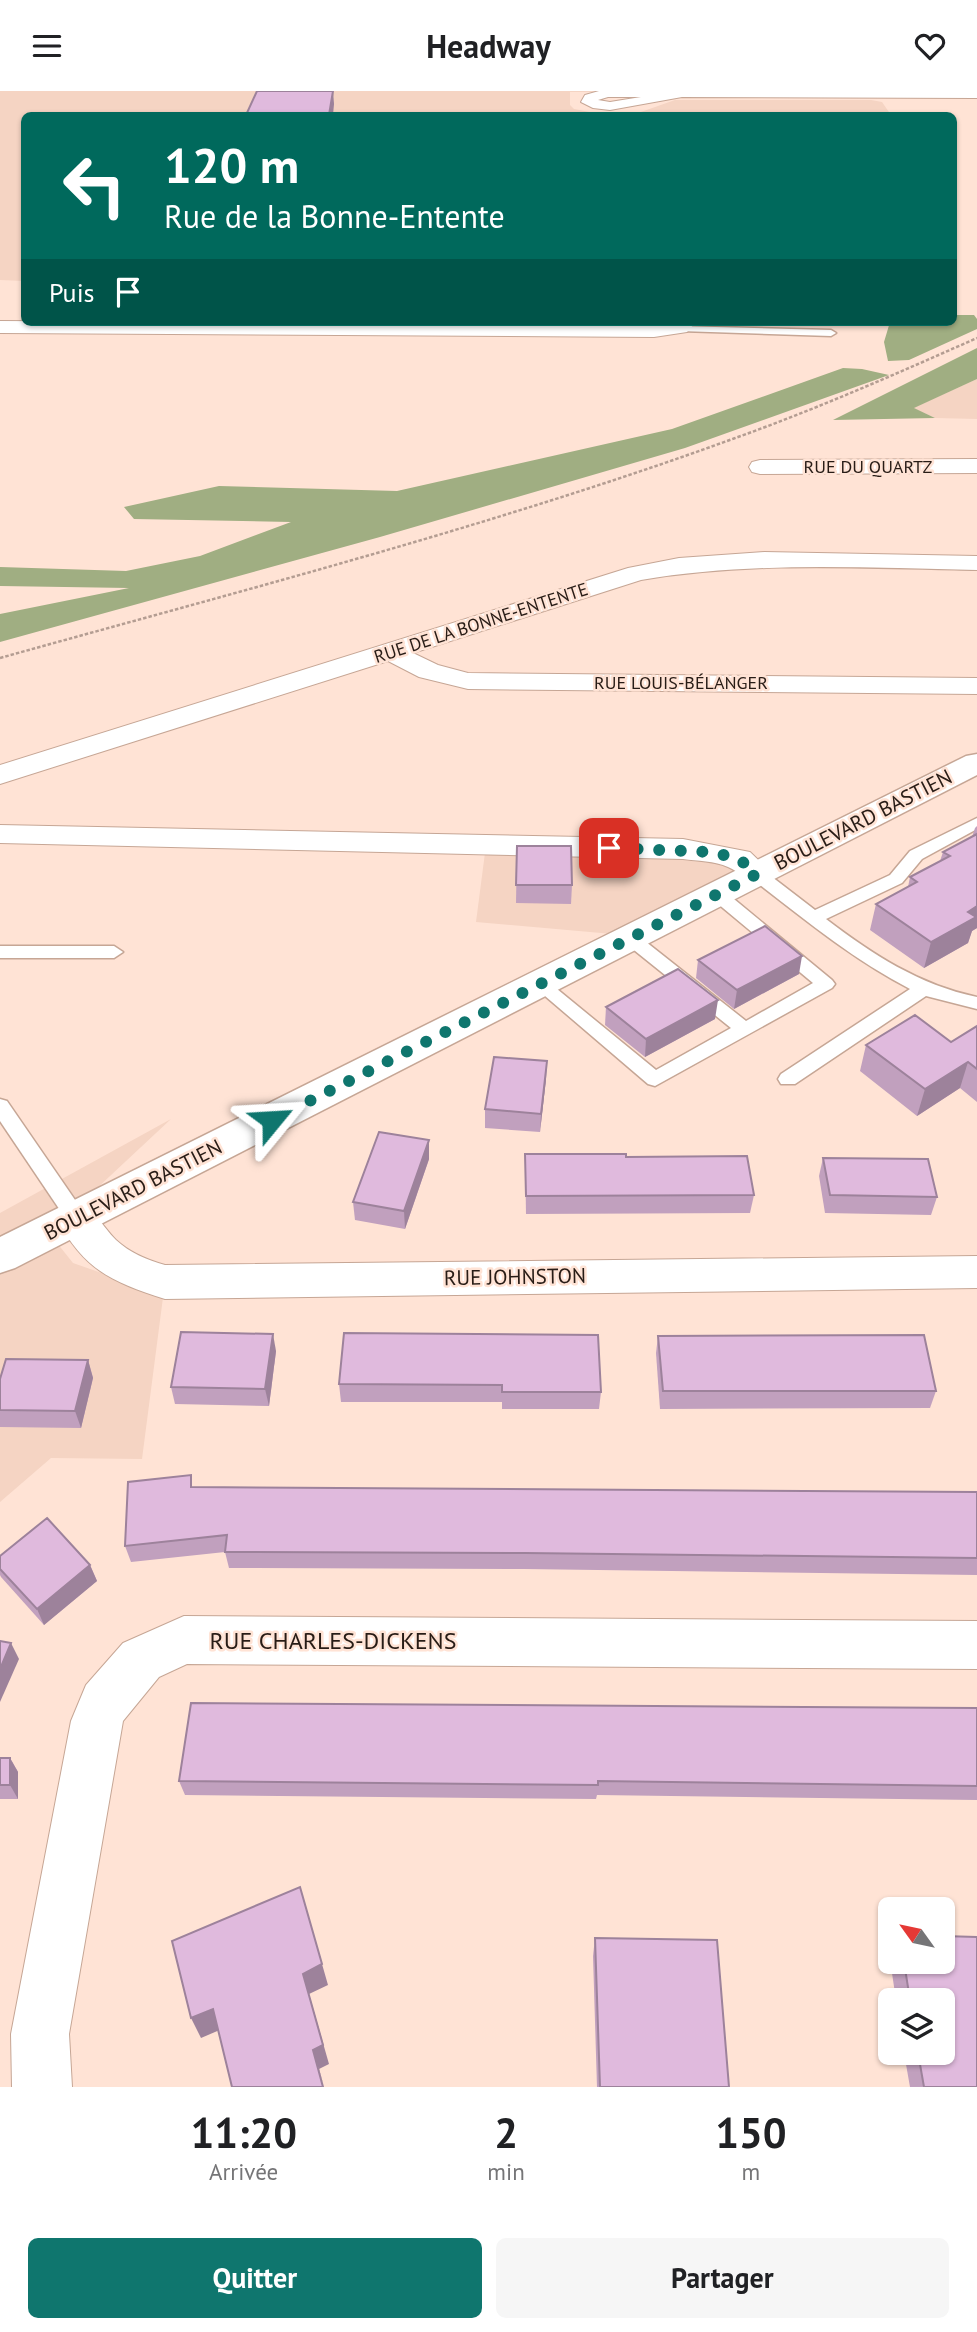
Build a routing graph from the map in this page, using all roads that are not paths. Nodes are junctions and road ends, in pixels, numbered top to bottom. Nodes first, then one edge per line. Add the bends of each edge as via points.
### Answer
1 (683, 93) junction
2 (977, 94) edge
3 (884, 97) edge
4 (676, 326) edge
5 (702, 326) edge
6 (0, 327) edge
7 (831, 333) dead end
8 (977, 466) edge
9 (760, 467) dead end
10 (977, 563) edge
11 (393, 652) junction
12 (977, 686) edge
13 (977, 763) edge
14 (0, 775) edge
15 (977, 823) edge
16 (0, 834) edge
17 (757, 874) junction
18 (716, 894) junction
19 (815, 917) junction
20 (631, 937) junction
21 (114, 951) dead end
22 (0, 952) edge
23 (540, 984) junction
24 (923, 989) junction
25 (977, 1003) edge
26 (744, 1029) junction
27 (788, 1080) dead end
28 (0, 1106) edge
29 (77, 1219) junction
30 (0, 1256) edge
31 (977, 1272) edge
32 (977, 1645) edge
33 (42, 2087) edge

1 - 1 street via 607,93 588,101 619,106
1 - 3 street
2 - 3 street
4 - 6 street via 640,331
5 - 7 lane
8 - 9 street, RUE DU QUARTZ
10 - 11 street, RUE DE LA BONNE-ENTENTE via 700,561 637,573
11 - 12 street, RUE LOUIS-BÉLANGER via 415,668 468,681
11 - 14 street, RUE DE LA BONNE-ENTENTE
13 - 17 main road, BOULEVARD BASTIEN
15 - 19 lane via 916,855 896,879
16 - 17 street via 683,849 739,859
17 - 18 main road, BOULEVARD BASTIEN
17 - 19 lane
18 - 20 main road, BOULEVARD BASTIEN
18 - 26 lane via 826,984
19 - 24 lane
20 - 23 main road, BOULEVARD BASTIEN
20 - 26 lane
21 - 22 lane
23 - 26 lane via 655,1079
23 - 29 main road, BOULEVARD BASTIEN
24 - 25 lane
24 - 27 lane
28 - 29 lane
29 - 30 main road, BOULEVARD BASTIEN
29 - 31 street, RUE JOHNSTON via 96,1248 127,1271 165,1282
32 - 33 street, RUE CHARLES-DICKENS via 184,1640 141,1660 104,1703 97,1721 40,2034

